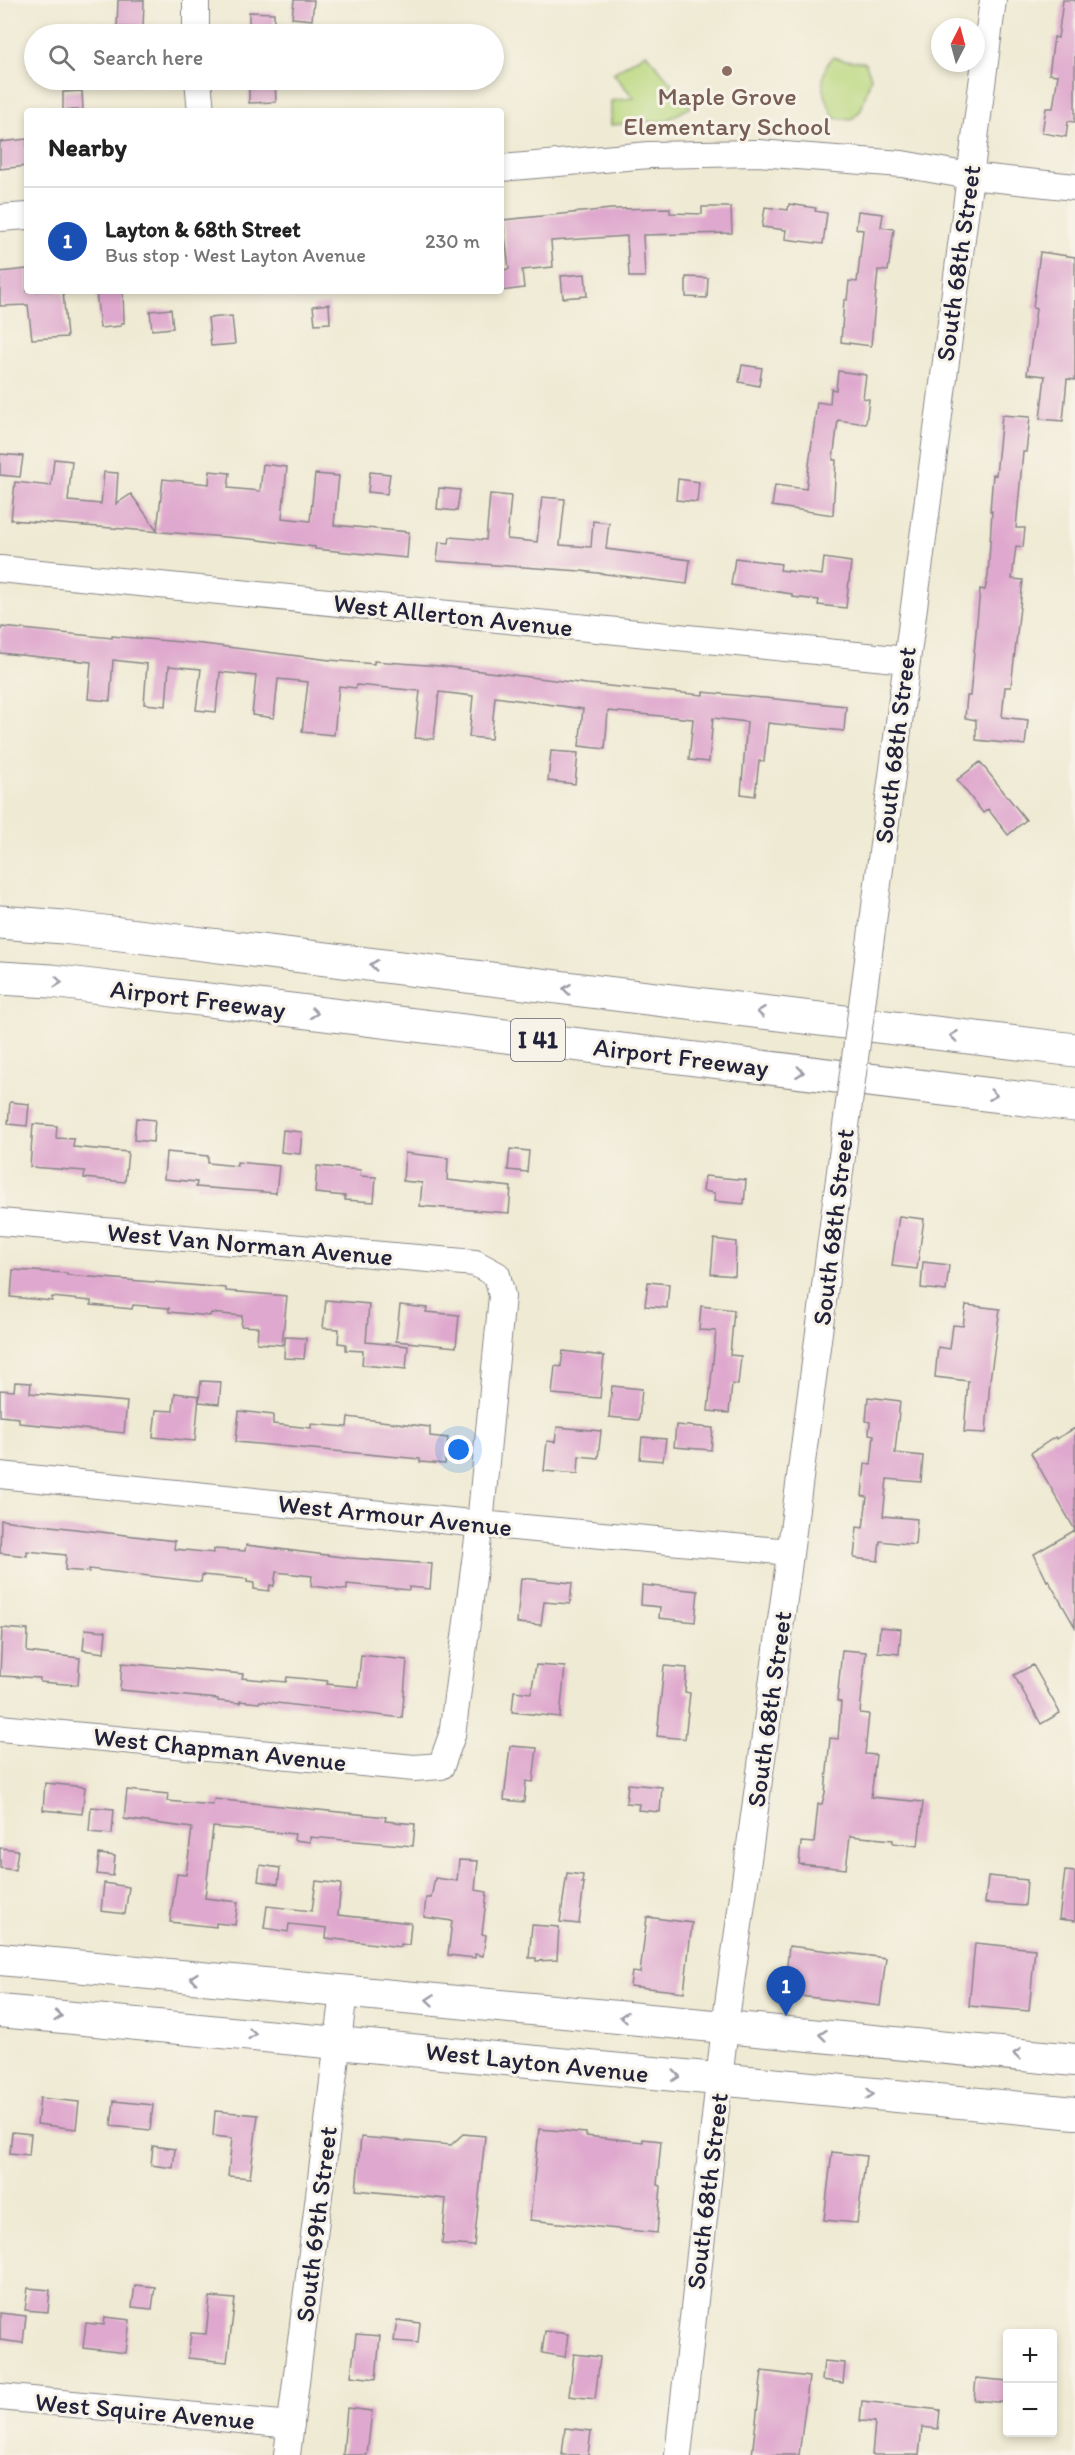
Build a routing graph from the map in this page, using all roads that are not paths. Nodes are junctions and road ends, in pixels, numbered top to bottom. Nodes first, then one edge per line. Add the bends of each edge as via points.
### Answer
1 (196, 0) edge
2 (993, 0) edge
3 (196, 24) edge
4 (199, 90) edge
5 (201, 108) edge
6 (504, 168) edge
7 (970, 176) junction
8 (1075, 187) edge
9 (24, 216) edge
10 (0, 218) edge
11 (0, 569) edge
12 (906, 660) junction
13 (0, 922) edge
14 (0, 978) edge
15 (1075, 1050) edge
16 (1075, 1105) edge
17 (0, 1222) edge
18 (0, 1474) edge
19 (480, 1524) junction
20 (790, 1552) junction
21 (0, 1728) edge
22 (0, 1959) edge
23 (344, 1992) junction
24 (0, 2011) edge
25 (725, 2026) junction
26 (338, 2042) junction
27 (1075, 2060) edge
28 (720, 2080) junction
29 (1075, 2113) edge
30 (0, 2397) edge
31 (291, 2425) junction
32 (287, 2455) edge
33 (678, 2455) edge

1 - 3 street
2 - 7 street, South 68th Street
4 - 5 street
6 - 7 street via 649,155 758,153 902,164
7 - 8 street
7 - 12 street, South 68th Street
9 - 10 street
11 - 12 street, West Allerton Avenue
12 - 20 street, South 68th Street, bridge
15 -> 13 highway, I 41
14 -> 16 highway, Airport Freeway / I 41 via 63,982
17 - 19 street, West Van Norman Avenue via 476,1263 497,1275 502,1296
18 - 19 street, West Armour Avenue
19 - 20 street, West Armour Avenue
19 - 21 street, West Chapman Avenue via 452,1735 441,1766 414,1768
20 - 25 street, South 68th Street
23 -> 22 main road, West Layton Avenue
25 -> 23 main road, West Layton Avenue
23 - 26 street, South 69th Street
24 -> 26 main road, West Layton Avenue
27 -> 25 main road, West Layton Avenue
25 - 28 street, South 68th Street
26 -> 28 main road, West Layton Avenue
26 - 31 street, South 69th Street
28 -> 29 main road, West Layton Avenue
28 - 33 street, South 68th Street
30 - 31 street, West Squire Avenue
31 - 32 street, South 69th Street

